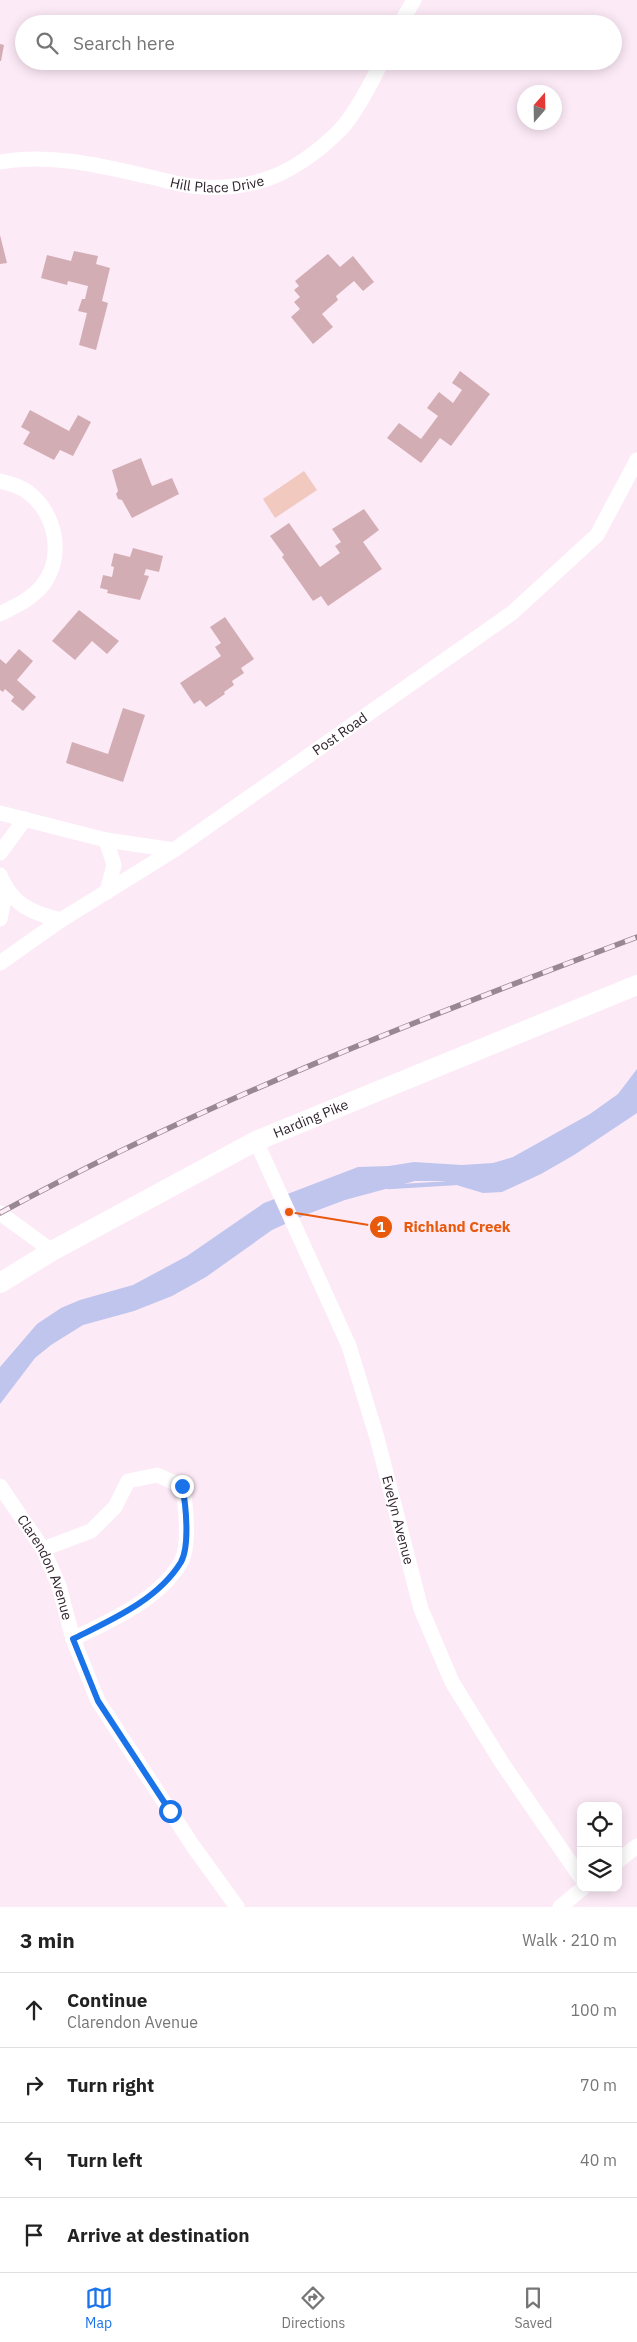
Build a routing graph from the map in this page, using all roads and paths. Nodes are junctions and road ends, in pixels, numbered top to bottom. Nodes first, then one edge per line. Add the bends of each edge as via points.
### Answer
1 (414, 0) edge
2 (405, 15) edge
3 (378, 70) edge
4 (0, 162) edge
5 (637, 460) edge
6 (0, 481) edge
7 (0, 614) edge
8 (0, 813) edge
9 (25, 819) junction
10 (106, 840) junction
11 (174, 850) junction
12 (0, 852) edge
13 (0, 875) edge
14 (6, 890) junction
15 (107, 892) junction
16 (0, 919) edge
17 (61, 920) junction
18 (0, 963) edge
19 (633, 986) edge
20 (256, 1141) junction
21 (0, 1213) edge
22 (52, 1251) junction
23 (0, 1284) edge
24 (0, 1486) edge
25 (43, 1549) junction
26 (73, 1639) junction
27 (637, 1846) edge
28 (622, 1858) edge
29 (577, 1872) edge
30 (578, 1892) edge
31 (238, 1907) edge
32 (560, 1907) edge

1 - 2 street
3 - 4 street, Hill Place Drive via 340,132 289,171 241,187 190,186 64,160 23,157
5 - 11 street, Post Road via 597,536 512,613
6 - 7 street via 28,492 38,502 53,525 55,551 51,571 43,585 23,602
8 - 9 street
9 - 10 street
9 - 12 street
10 - 11 street
10 - 15 street via 114,865
11 - 15 street, Post Road
13 - 14 street
14 - 16 street
14 - 17 street via 32,912
15 - 17 street, Post Road
17 - 18 street, Post Road
19 - 20 main road, Harding Pike
20 - 22 main road, Harding Pike
20 - 29 street, Evelyn Avenue via 349,1346 377,1438 421,1609 452,1682 502,1763
21 - 22 street
22 - 23 main road, Harding Pike
24 - 25 street, Clarendon Avenue
25 - 26 street, Clarendon Avenue via 59,1586
25 - 26 street via 91,1531 115,1506 128,1481 157,1475 182,1486 187,1507 182,1561 156,1591 119,1616
26 - 31 street, Clarendon Avenue via 98,1701 193,1846
27 - 28 street
30 - 32 street

